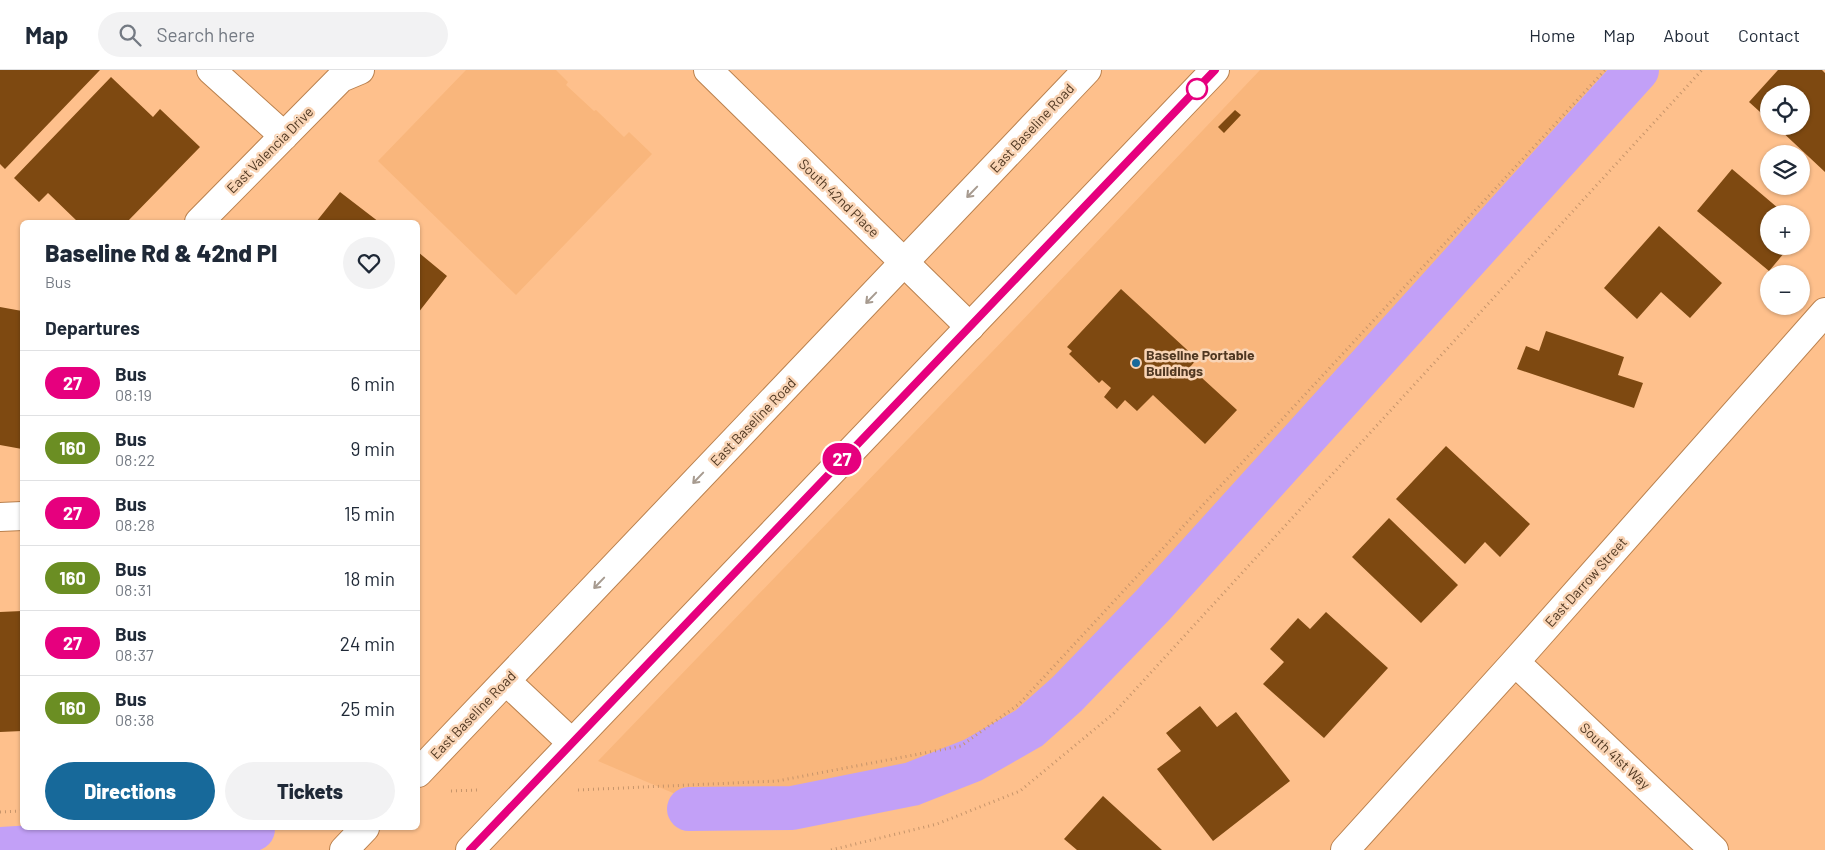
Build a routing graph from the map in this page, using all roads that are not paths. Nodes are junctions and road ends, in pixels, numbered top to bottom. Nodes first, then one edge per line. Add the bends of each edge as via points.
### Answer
1 (211, 70) edge
2 (708, 70) edge
3 (1087, 70) edge
4 (1215, 70) edge
5 (348, 73) edge
6 (284, 136) junction
7 (201, 220) edge
8 (905, 262) junction
9 (1825, 312) edge
10 (970, 326) junction
11 (20, 516) edge
12 (0, 518) edge
13 (1515, 662) junction
14 (506, 681) junction
15 (572, 743) junction
16 (420, 771) edge
17 (363, 830) edge
18 (344, 850) edge
19 (470, 850) edge
20 (1345, 850) edge
21 (1714, 850) edge

1 - 6 main road
2 - 8 main road, South 42nd Place
3 -> 8 main road, East Baseline Road
4 - 10 main road
5 - 6 main road, East Valencia Drive
6 - 7 main road, East Valencia Drive
8 - 10 main road, South 42nd Place
8 -> 14 main road, East Baseline Road
9 - 13 main road, East Darrow Street
10 - 15 main road
11 - 12 main road
13 - 20 main road, East Darrow Street
13 - 21 main road, South 41st Way
14 - 15 main road
14 - 16 main road, East Baseline Road
15 - 19 main road
17 - 18 main road

